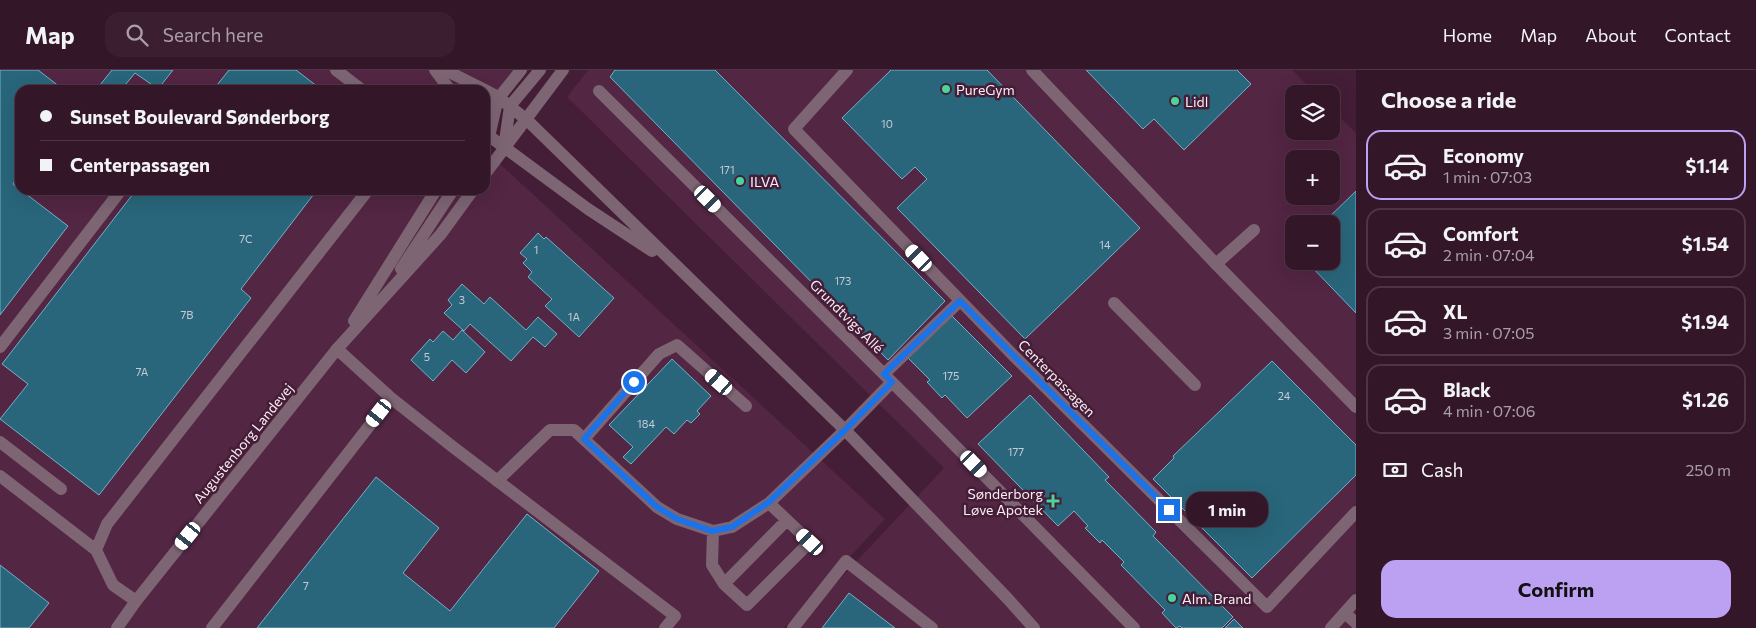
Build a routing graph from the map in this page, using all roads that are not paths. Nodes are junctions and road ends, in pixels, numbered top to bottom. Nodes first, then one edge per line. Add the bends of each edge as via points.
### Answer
1 (336, 70) edge
2 (435, 70) edge
3 (445, 70) edge
4 (521, 70) edge
5 (540, 70) edge
6 (563, 70) edge
7 (847, 70) edge
8 (1032, 70) edge
9 (356, 85) edge
10 (446, 85) edge
11 (475, 85) edge
12 (599, 91) dead end
13 (490, 93) edge
14 (498, 97) junction
15 (510, 106) junction
16 (490, 109) edge
17 (526, 120) junction
18 (490, 124) edge
19 (490, 140) edge
20 (504, 148) junction
21 (490, 167) edge
22 (117, 195) edge
23 (364, 195) edge
24 (433, 195) edge
25 (450, 195) edge
26 (469, 195) edge
27 (1254, 230) dead end
28 (1216, 264) junction
29 (675, 267) junction
30 (960, 301) junction
31 (379, 303) junction
32 (1114, 303) dead end
33 (0, 347) edge
34 (337, 349) junction
35 (888, 378) junction
36 (1195, 385) dead end
37 (391, 398) junction
38 (746, 406) dead end
39 (1356, 407) edge
40 (845, 430) junction
41 (584, 439) junction
42 (0, 442) edge
43 (0, 476) edge
44 (497, 481) junction
45 (61, 489) dead end
46 (769, 502) junction
47 (1356, 512) edge
48 (787, 520) junction
49 (712, 531) junction
50 (96, 550) junction
51 (724, 584) junction
52 (1356, 600) edge
53 (136, 601) junction
54 (1345, 613) junction
55 (1356, 623) edge
56 (117, 628) edge
57 (212, 628) edge
58 (665, 628) edge
59 (793, 628) edge
60 (932, 628) edge
61 (1034, 628) edge
62 (1134, 628) edge
63 (1331, 628) edge

1 - 9 street
2 - 10 street
3 - 11 street
4 - 14 street
5 - 15 street
6 - 17 street
7 - 30 street, Centerpassagen via 794,129
8 - 28 street
12 - 35 street, Grundtvigs Allé
13 - 14 street
14 - 15 street
14 - 16 street
14 - 18 street
15 - 17 street
15 - 20 street
17 - 20 street
17 - 29 street
19 - 20 street
20 - 21 street
20 - 29 street
22 - 33 street
23 - 50 street via 107,524
24 - 34 street, Augustenborg Landevej
25 - 31 street
26 - 31 street, Augustenborg Landevej via 441,234
27 - 28 street
28 - 39 street
29 - 40 street
30 - 35 street
30 - 47 street, Centerpassagen via 1267,607
31 - 34 street, Augustenborg Landevej
32 - 36 street
34 - 37 street
34 - 53 street, Augustenborg Landevej
35 - 40 street
35 - 62 street, Grundtvigs Allé
37 - 44 street
37 - 57 street
38 - 41 street via 677,346 659,354
40 - 46 street
40 - 61 street
41 - 44 street via 574,430 550,430
41 - 49 street via 657,507 677,519
42 - 45 street
43 - 50 street
44 - 58 street via 675,616
46 - 48 street
46 - 49 street via 732,527
48 - 51 street
48 - 51 street via 810,542 747,605
49 - 51 street via 712,565
50 - 53 street via 113,585
52 - 54 street
53 - 56 street, Augustenborg Landevej
54 - 55 street
54 - 63 street
59 - 60 street via 846,560

